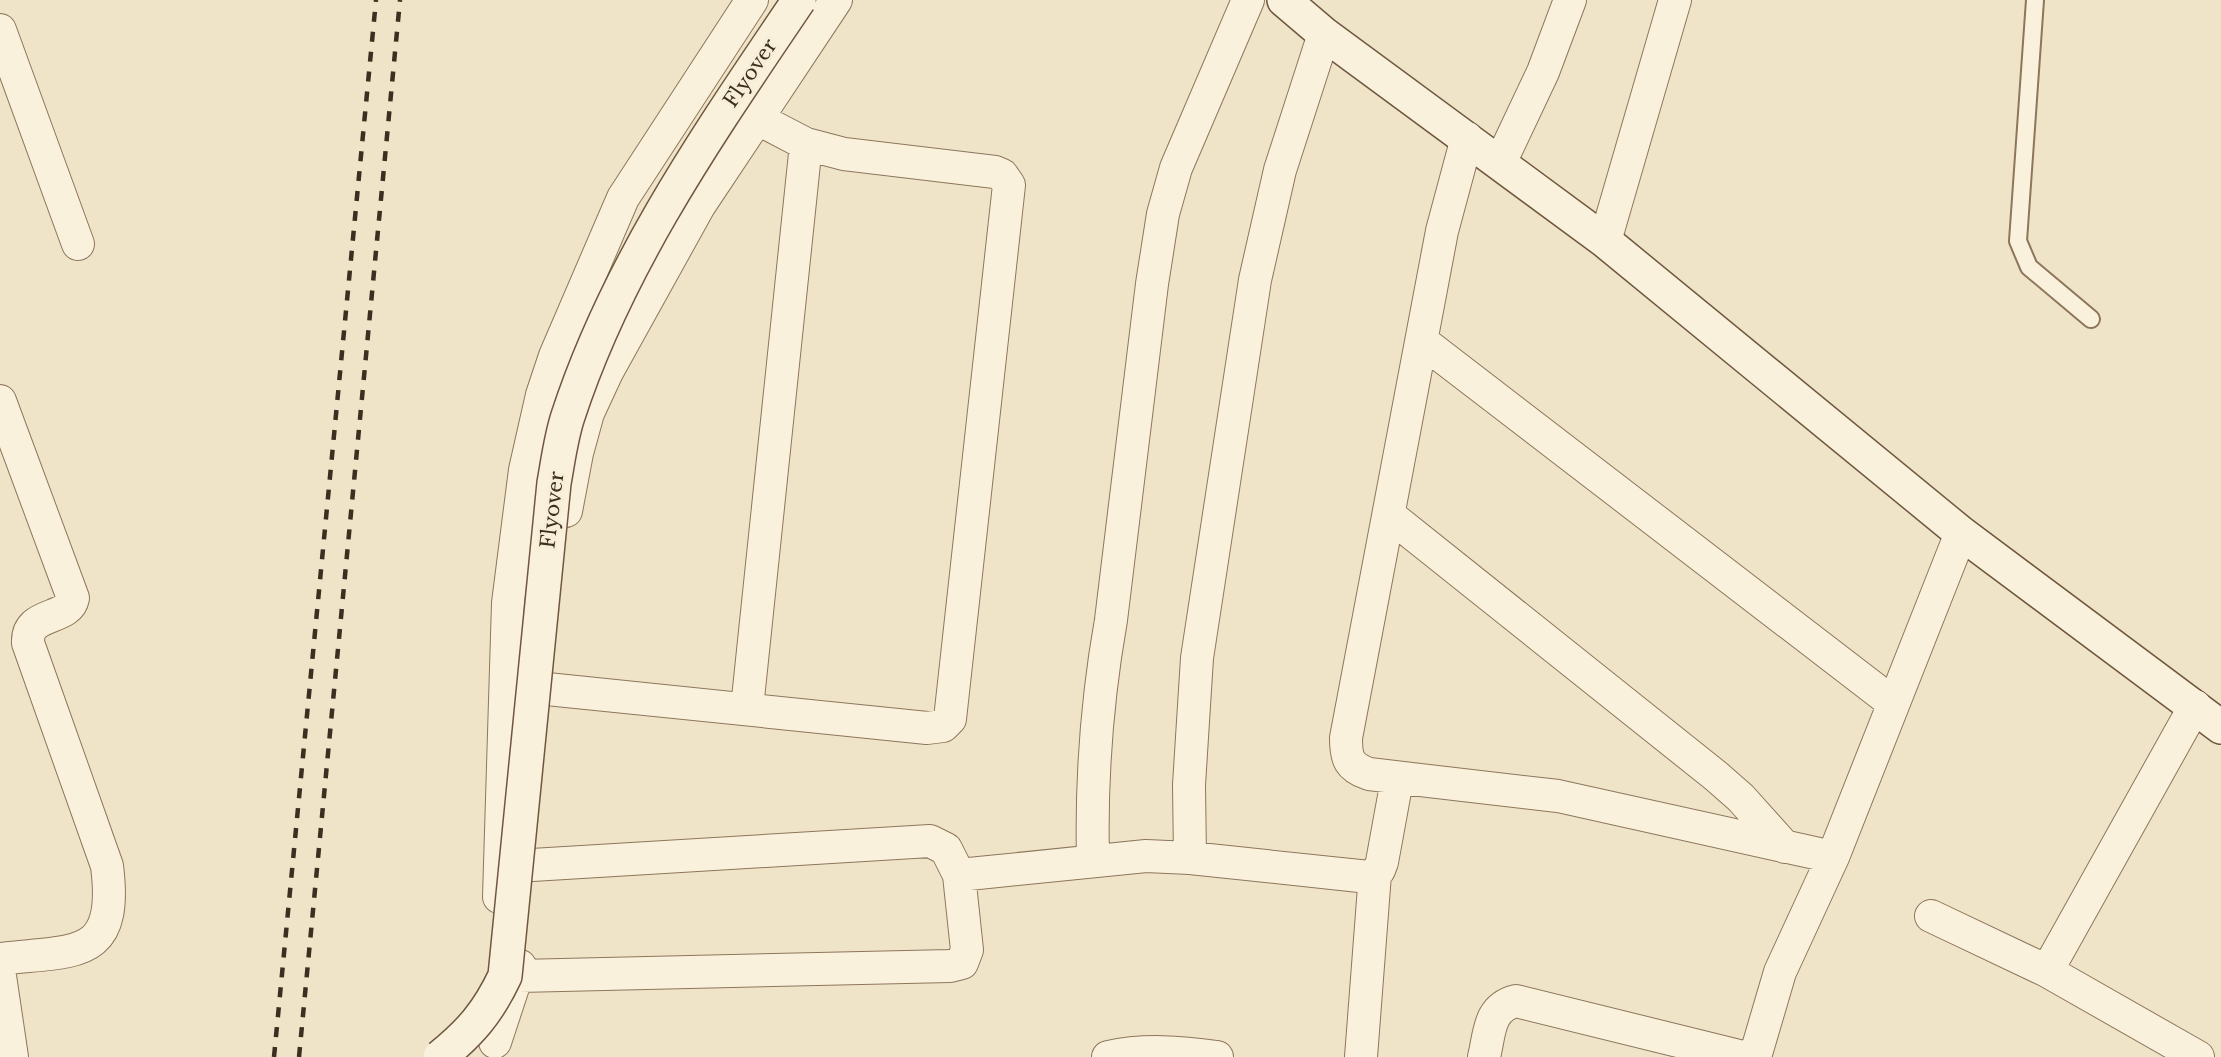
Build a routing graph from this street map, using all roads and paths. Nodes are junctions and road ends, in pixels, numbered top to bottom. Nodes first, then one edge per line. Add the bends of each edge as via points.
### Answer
1 (752, 0) edge
2 (800, 0) edge
3 (836, 0) edge
4 (1248, 0) edge
5 (1284, 0) edge
6 (1570, 0) edge
7 (1675, 0) edge
8 (2035, 0) edge
9 (0, 30) edge
10 (1324, 34) junction
11 (758, 119) junction
12 (1467, 138) junction
13 (806, 144) junction
14 (1500, 163) junction
15 (1605, 241) junction
16 (78, 244) dead end
17 (2091, 319) dead end
18 (1422, 342) junction
19 (0, 401) edge
20 (1389, 515) junction
21 (1961, 533) junction
22 (547, 689) junction
23 (1893, 703) junction
24 (2195, 706) junction
25 (747, 708) junction
26 (2221, 727) edge
27 (1397, 780) junction
28 (1785, 847) junction
29 (1833, 857) junction
30 (1190, 858) junction
31 (1093, 860) junction
32 (532, 865) junction
33 (1375, 874) junction
34 (959, 875) junction
35 (1931, 916) dead end
36 (0, 959) edge
37 (2047, 971) junction
38 (0, 976) edge
39 (519, 976) junction
40 (494, 1050) edge
41 (12, 1057) edge
42 (440, 1057) edge
43 (1108, 1057) edge
44 (1217, 1057) edge
45 (1361, 1057) edge
46 (1484, 1057) edge
47 (1743, 1057) edge
48 (1755, 1057) edge
49 (2198, 1057) edge

1 - 40 street via 623,198 542,395 525,470 508,603
2 - 42 street, Flyover, bridge via 668,198 621,287 567,418 554,483 505,976 492,1003 469,1034
3 - 11 street
4 - 31 street via 1176,168 1156,251 1101,679 1092,798
5 - 10 street
6 - 14 street via 1543,72
7 - 15 street
8 - 17 lane via 2018,241 2029,267
9 - 16 street
10 - 12 street
10 - 30 street via 1280,170 1251,303 1197,658 1189,785
11 - 13 street
11 - 22 street via 699,206 588,412 567,497
12 - 14 street
12 - 18 street via 1442,231
13 - 25 street
13 - 25 street via 844,154 995,172 1007,180 1008,196 950,719 943,726 927,728
14 - 15 street
15 - 21 street
18 - 20 street
18 - 23 street
19 - 36 street via 73,598 68,607 32,626 28,643 107,866 110,890 106,922 96,941 68,951
20 - 27 street via 1346,751 1354,769
20 - 28 street via 1716,776
21 - 23 street
21 - 24 street
22 - 25 street
22 - 32 street
23 - 29 street
24 - 26 street
24 - 37 street
27 - 28 street via 1558,796
27 - 33 street via 1382,862
28 - 29 street
29 - 48 street via 1780,972
30 - 31 street
30 - 33 street via 1361,878
31 - 34 street
32 - 34 street via 930,841 946,849
32 - 39 street
33 - 45 street
34 - 39 street via 967,950 957,965
35 - 37 street
37 - 49 street
38 - 41 street
39 - 40 street
43 - 44 street via 1129,1052 1180,1052
46 - 47 street via 1495,1013 1502,1005 1516,1001

